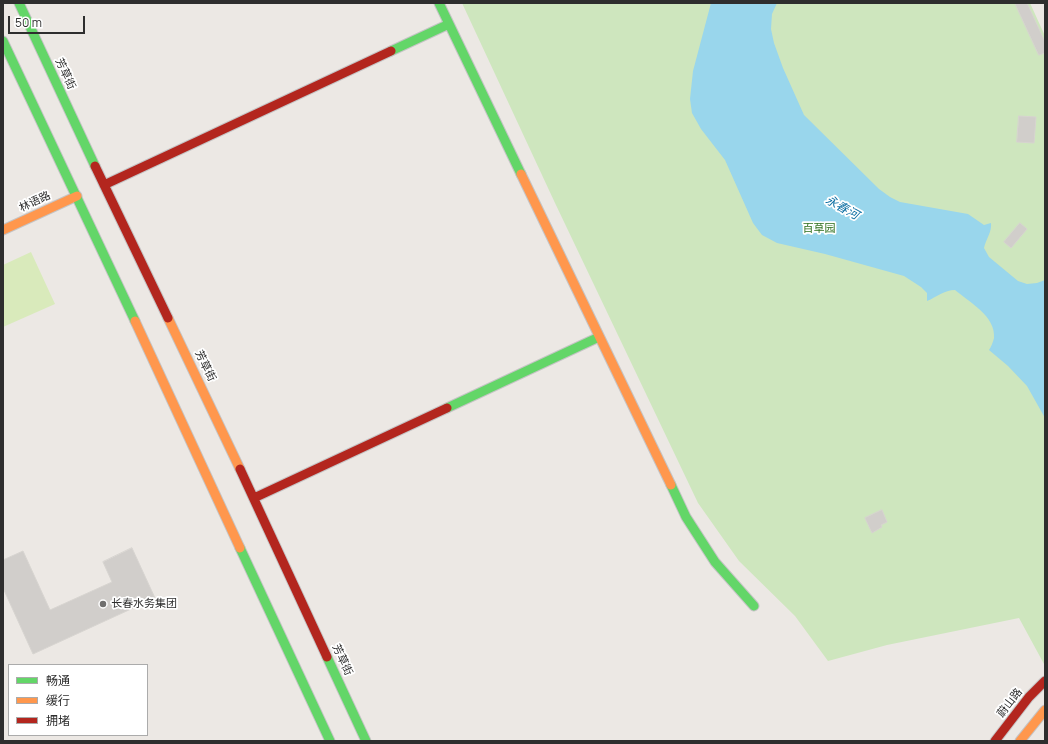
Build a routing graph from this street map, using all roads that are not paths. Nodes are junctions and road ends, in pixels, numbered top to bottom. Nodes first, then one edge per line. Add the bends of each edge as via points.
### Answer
1 (19, 3) edge
2 (439, 3) edge
3 (449, 24) junction
4 (3, 41) edge
5 (104, 185) junction
6 (77, 196) junction
7 (3, 230) edge
8 (599, 337) junction
9 (254, 498) junction
10 (754, 606) dead end
11 (1045, 681) edge
12 (1045, 710) edge
13 (330, 741) edge
14 (366, 741) edge
15 (995, 741) edge
16 (1020, 741) edge

1 - 5 main road, 芳草街
2 - 3 main road
3 - 5 main road
3 - 8 main road
4 - 6 main road
5 - 9 main road, 芳草街
6 - 7 main road, 林语路
6 - 13 main road
8 - 9 main road
8 - 10 main road via 686,517 715,562
9 - 14 main road, 芳草街
11 - 15 main road, 蔚山路 via 1028,697
12 - 16 main road

